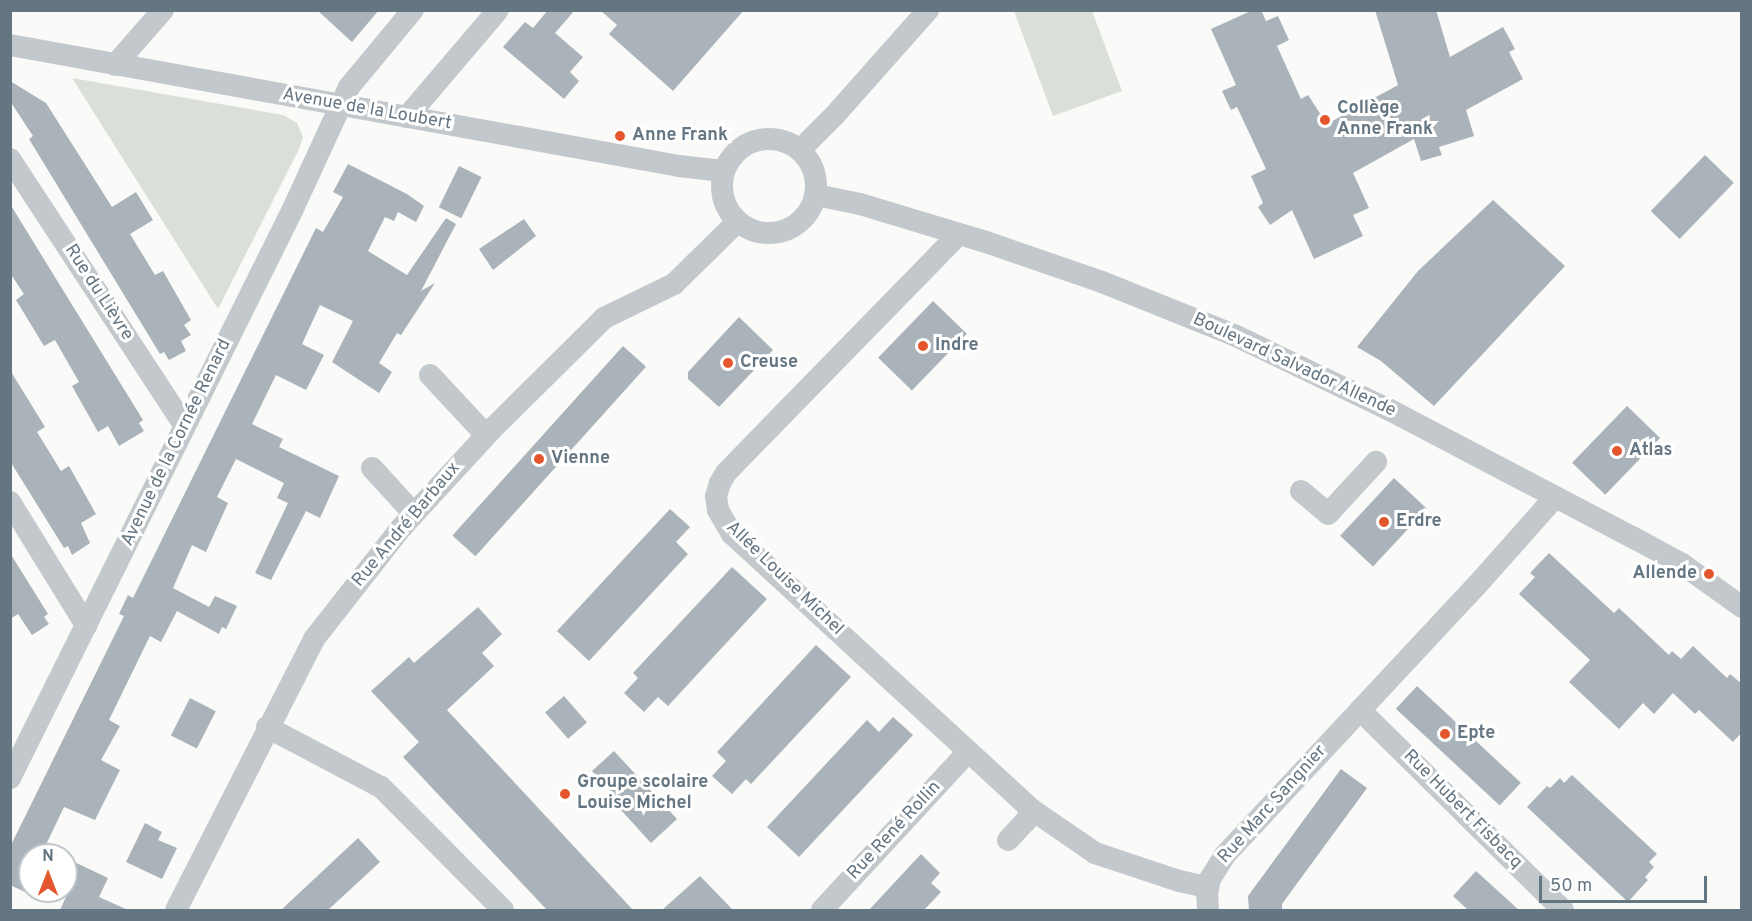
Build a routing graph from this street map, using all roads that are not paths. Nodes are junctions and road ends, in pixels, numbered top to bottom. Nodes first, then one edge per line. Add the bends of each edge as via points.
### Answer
1 (163, 10) edge
2 (413, 10) edge
3 (498, 10) edge
4 (928, 10) edge
5 (10, 45) edge
6 (115, 65) junction
7 (340, 105) junction
8 (407, 117) junction
9 (800, 150) junction
10 (10, 159) edge
11 (723, 171) junction
12 (816, 195) junction
13 (737, 222) junction
14 (958, 235) junction
15 (430, 375) dead end
16 (185, 426) junction
17 (486, 435) junction
18 (1376, 462) dead end
19 (372, 468) dead end
20 (1301, 491) dead end
21 (1555, 497) junction
22 (10, 502) edge
23 (414, 514) junction
24 (1742, 607) edge
25 (86, 625) junction
26 (1360, 710) junction
27 (267, 727) junction
28 (968, 752) junction
29 (10, 778) edge
30 (1031, 809) junction
31 (1008, 840) dead end
32 (1208, 887) junction
33 (176, 910) edge
34 (503, 910) edge
35 (822, 910) edge
36 (1208, 910) edge
37 (1563, 910) edge

1 - 6 street
2 - 7 street, Avenue de la Cornée Renard via 362,69
3 - 8 street
4 - 9 street
5 - 6 street, Avenue de la Loubert
6 - 7 street, Avenue de la Loubert
7 - 8 street, Avenue de la Loubert
7 - 16 street, Avenue de la Cornée Renard
8 - 11 street, Avenue de la Loubert
9 - 11 street via 776,139 756,141 738,150
9 - 12 street via 811,162
10 - 16 street, Rue du Lièvre
11 - 13 street via 723,199
12 - 13 street via 810,211 785,232 752,231
12 - 14 street, Boulevard Salvador Allende via 860,204
13 - 17 street, Rue André Barbaux via 674,284 604,318
14 - 21 street, Boulevard Salvador Allende via 1102,282 1236,336
14 - 28 street, Allée Louise Michel via 726,474 716,496 723,523 732,534
15 - 17 street
16 - 25 street, Avenue de la Cornée Renard
17 - 23 street, Rue André Barbaux
18 - 20 street via 1328,514
19 - 23 street
21 - 24 street, Boulevard Salvador Allende via 1682,564
21 - 26 street, Rue Marc Sangnier
22 - 25 street
23 - 27 street, Rue André Barbaux via 314,639
25 - 29 street, Avenue de la Cornée Renard
26 - 32 street, Rue Marc Sangnier via 1225,855
26 - 37 street, Rue Hubert Fisbacq
27 - 33 street, Rue André Barbaux
27 - 34 street via 381,787
28 - 30 street, Allée Louise Michel
28 - 35 street, Rue René Rollin
30 - 31 street via 1026,821
30 - 32 street, Allée Louise Michel via 1095,853 1170,879
32 - 36 street, Rue Marc Sangnier

